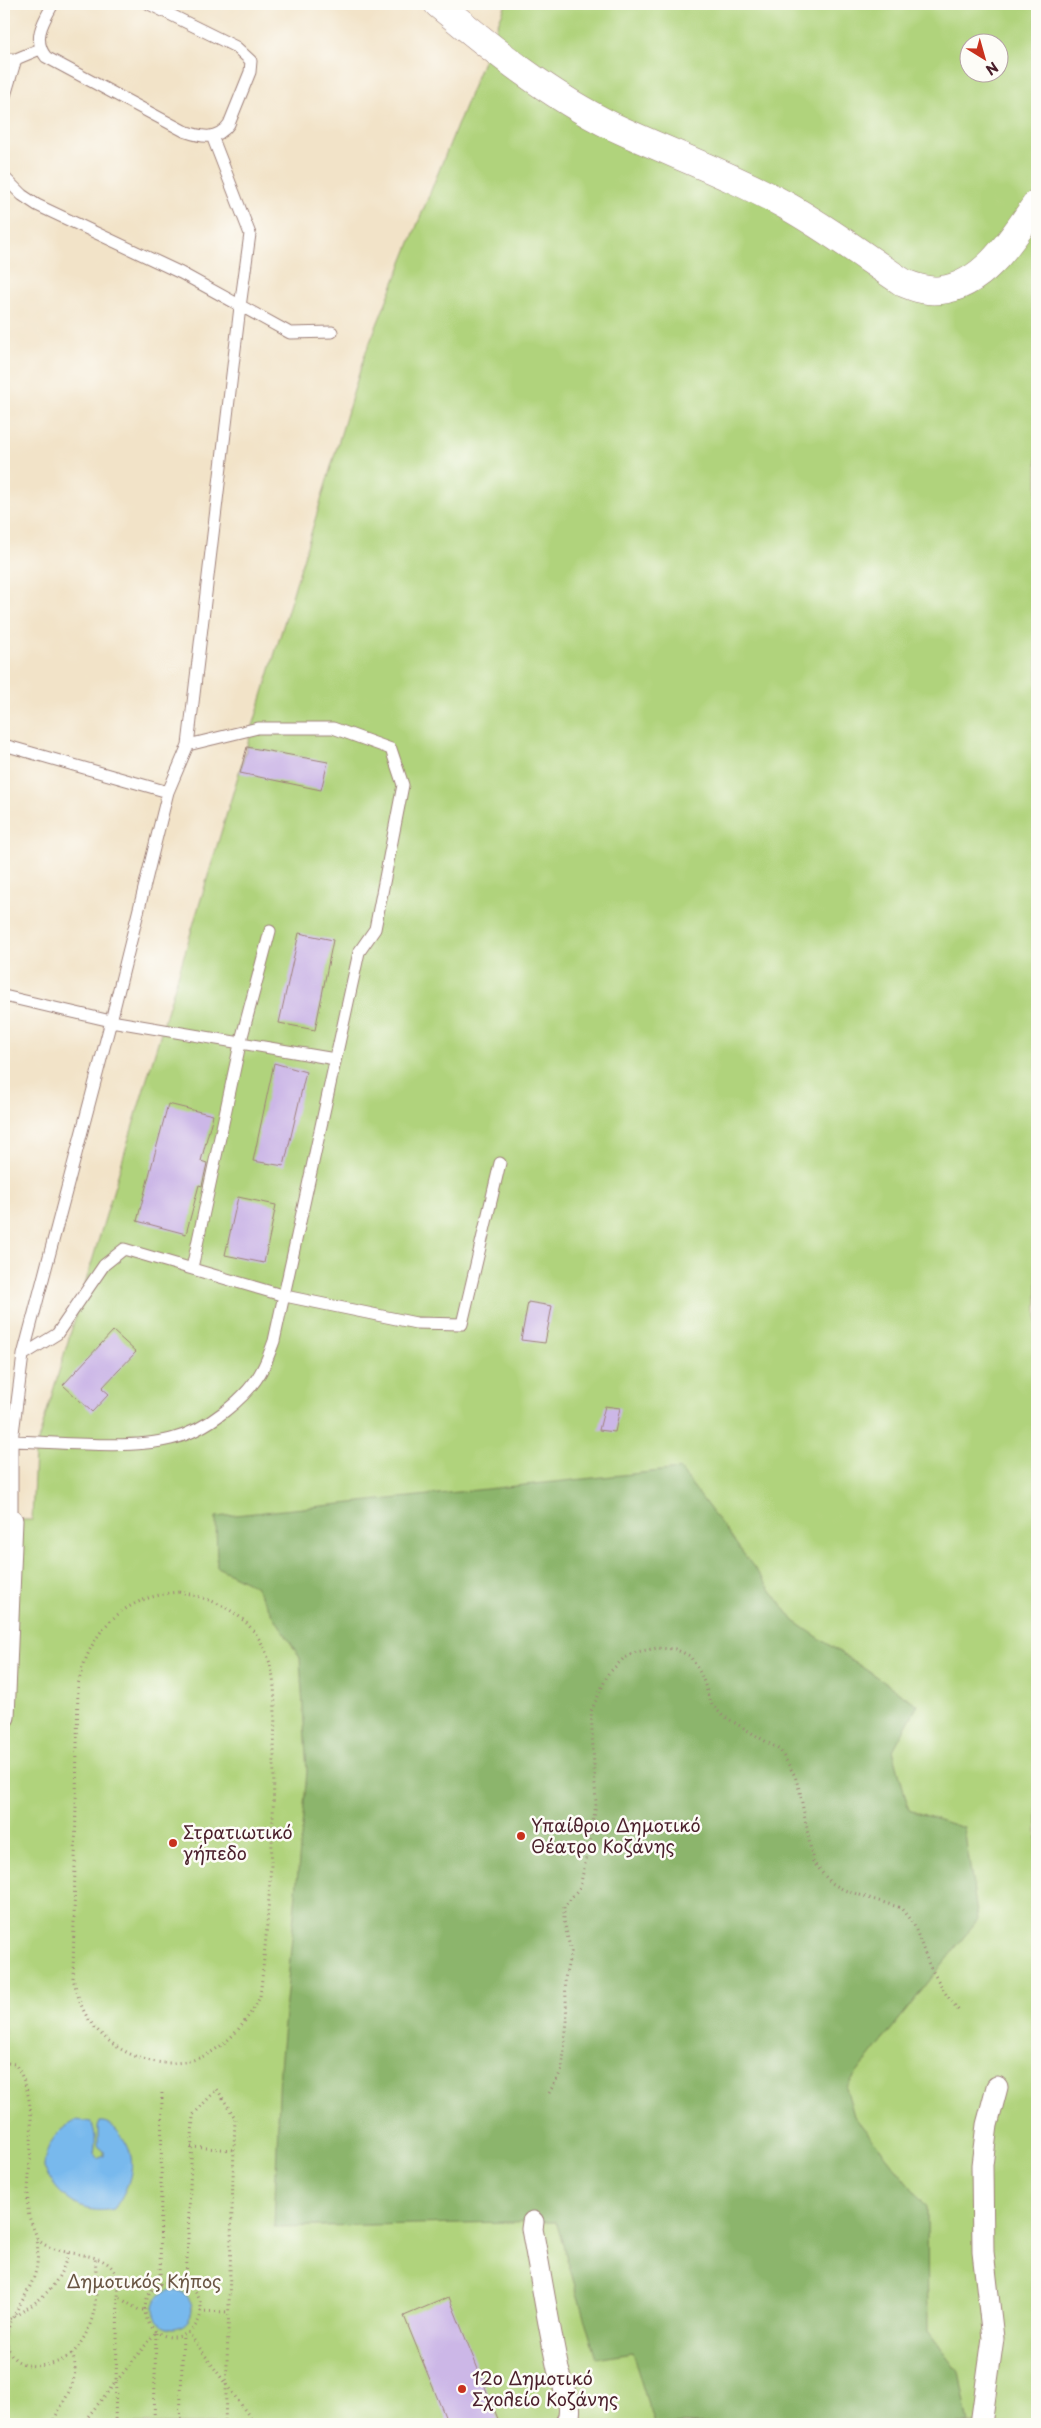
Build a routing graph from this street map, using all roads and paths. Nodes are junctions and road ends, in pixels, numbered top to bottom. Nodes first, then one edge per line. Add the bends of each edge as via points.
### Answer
1 (53, 4) edge
2 (149, 4) edge
3 (438, 4) edge
4 (40, 50) junction
5 (10, 59) edge
6 (4, 99) edge
7 (212, 136) junction
8 (4, 177) edge
9 (1037, 203) edge
10 (240, 307) junction
11 (332, 332) dead end
12 (4, 745) edge
13 (188, 745) junction
14 (168, 792) junction
15 (270, 931) dead end
16 (4, 996) edge
17 (111, 1021) junction
18 (240, 1044) junction
19 (335, 1059) junction
20 (500, 1163) dead end
21 (192, 1268) junction
22 (285, 1296) junction
23 (23, 1355) junction
24 (8, 1438) edge
25 (12, 1520) joint
26 (274, 1711) joint
27 (4, 1717) edge
28 (959, 2011) dead end
29 (8, 2063) dead end
30 (997, 2087) dead end
31 (162, 2090) dead end
32 (549, 2093) dead end
33 (191, 2147) junction
34 (234, 2150) junction
35 (533, 2222) dead end
36 (37, 2238) junction
37 (68, 2253) junction
38 (95, 2256) junction
39 (160, 2284) junction
40 (186, 2284) junction
41 (118, 2297) junction
42 (144, 2310) junction
43 (200, 2311) junction
44 (229, 2312) junction
45 (10, 2320) junction
46 (156, 2332) junction
47 (188, 2332) junction
48 (183, 2335) junction
49 (72, 2354) junction
50 (116, 2383) junction
51 (226, 2386) junction
52 (52, 2424) edge
53 (82, 2424) edge
54 (115, 2424) edge
55 (154, 2424) edge
56 (180, 2424) edge
57 (225, 2424) edge
58 (255, 2424) edge
59 (565, 2424) edge
60 (981, 2424) edge

1 - 4 lane via 42,23 38,38
2 - 7 lane via 236,47 250,62 250,72 229,124 224,131
3 - 9 street via 513,63 579,108 787,206 904,283 922,290 958,287 980,272 1006,247
4 - 5 lane
4 - 7 lane via 56,64 184,131
5 - 6 lane
7 - 10 lane via 250,234
8 - 10 lane via 36,205 181,273
10 - 11 lane via 290,333
10 - 13 lane
12 - 14 lane
13 - 14 lane
13 - 19 lane via 258,728 334,728 391,749 404,785 374,929 359,952
14 - 17 lane
15 - 18 lane
16 - 17 lane
17 - 18 lane
17 - 23 lane
18 - 19 lane
18 - 21 lane
19 - 22 lane
20 - 22 lane via 462,1324 416,1323
21 - 22 lane
21 - 23 lane via 124,1249 104,1265 57,1334
22 - 24 lane via 264,1368 228,1411 201,1427 172,1439 141,1443
23 - 24 lane
24 - 25 lane
25 - 27 street
26 - 26 path via 275,1690 261,1642 233,1611 198,1596 179,1592 144,1598 112,1618 90,1646 78,1685 73,1979 86,2015 99,2032 110,2043 143,2060 177,2063 214,2051 230,2039 260,1997 272,1845
28 - 32 path via 930,1967 914,1925 901,1908 844,1890 830,1882 813,1862 800,1792 780,1750 722,1715 712,1705 701,1674 690,1656 675,1649 636,1652 623,1659 608,1674 591,1710 596,1804 580,1887 564,1907 571,1952 565,1978 567,2021 562,2070
29 - 36 path via 15,2064 21,2072 28,2094 32,2152 28,2208 30,2224
30 - 60 street via 987,2125 982,2164 982,2252 993,2338
31 - 39 path
33 - 34 path
33 - 34 path via 193,2115 216,2089 235,2118
33 - 40 path
34 - 44 path
35 - 59 street via 558,2371 570,2414
36 - 37 path via 44,2245
36 - 45 path via 33,2278
37 - 38 path
37 - 45 path via 56,2284 41,2299
38 - 41 path via 114,2272 118,2280
38 - 49 path via 98,2282 94,2318
39 - 40 path via 168,2281
39 - 42 path via 148,2295
40 - 43 path via 197,2295
41 - 42 path
41 - 50 path
42 - 46 path
43 - 44 path
43 - 47 path via 197,2323
44 - 51 path
45 - 49 path via 5,2339 17,2360 46,2365 65,2360
46 - 48 path via 169,2337
46 - 50 path
46 - 55 path
47 - 48 path
47 - 51 path
48 - 56 path
49 - 52 path via 76,2365 73,2382
50 - 53 path
50 - 54 path
51 - 57 path
51 - 58 path

